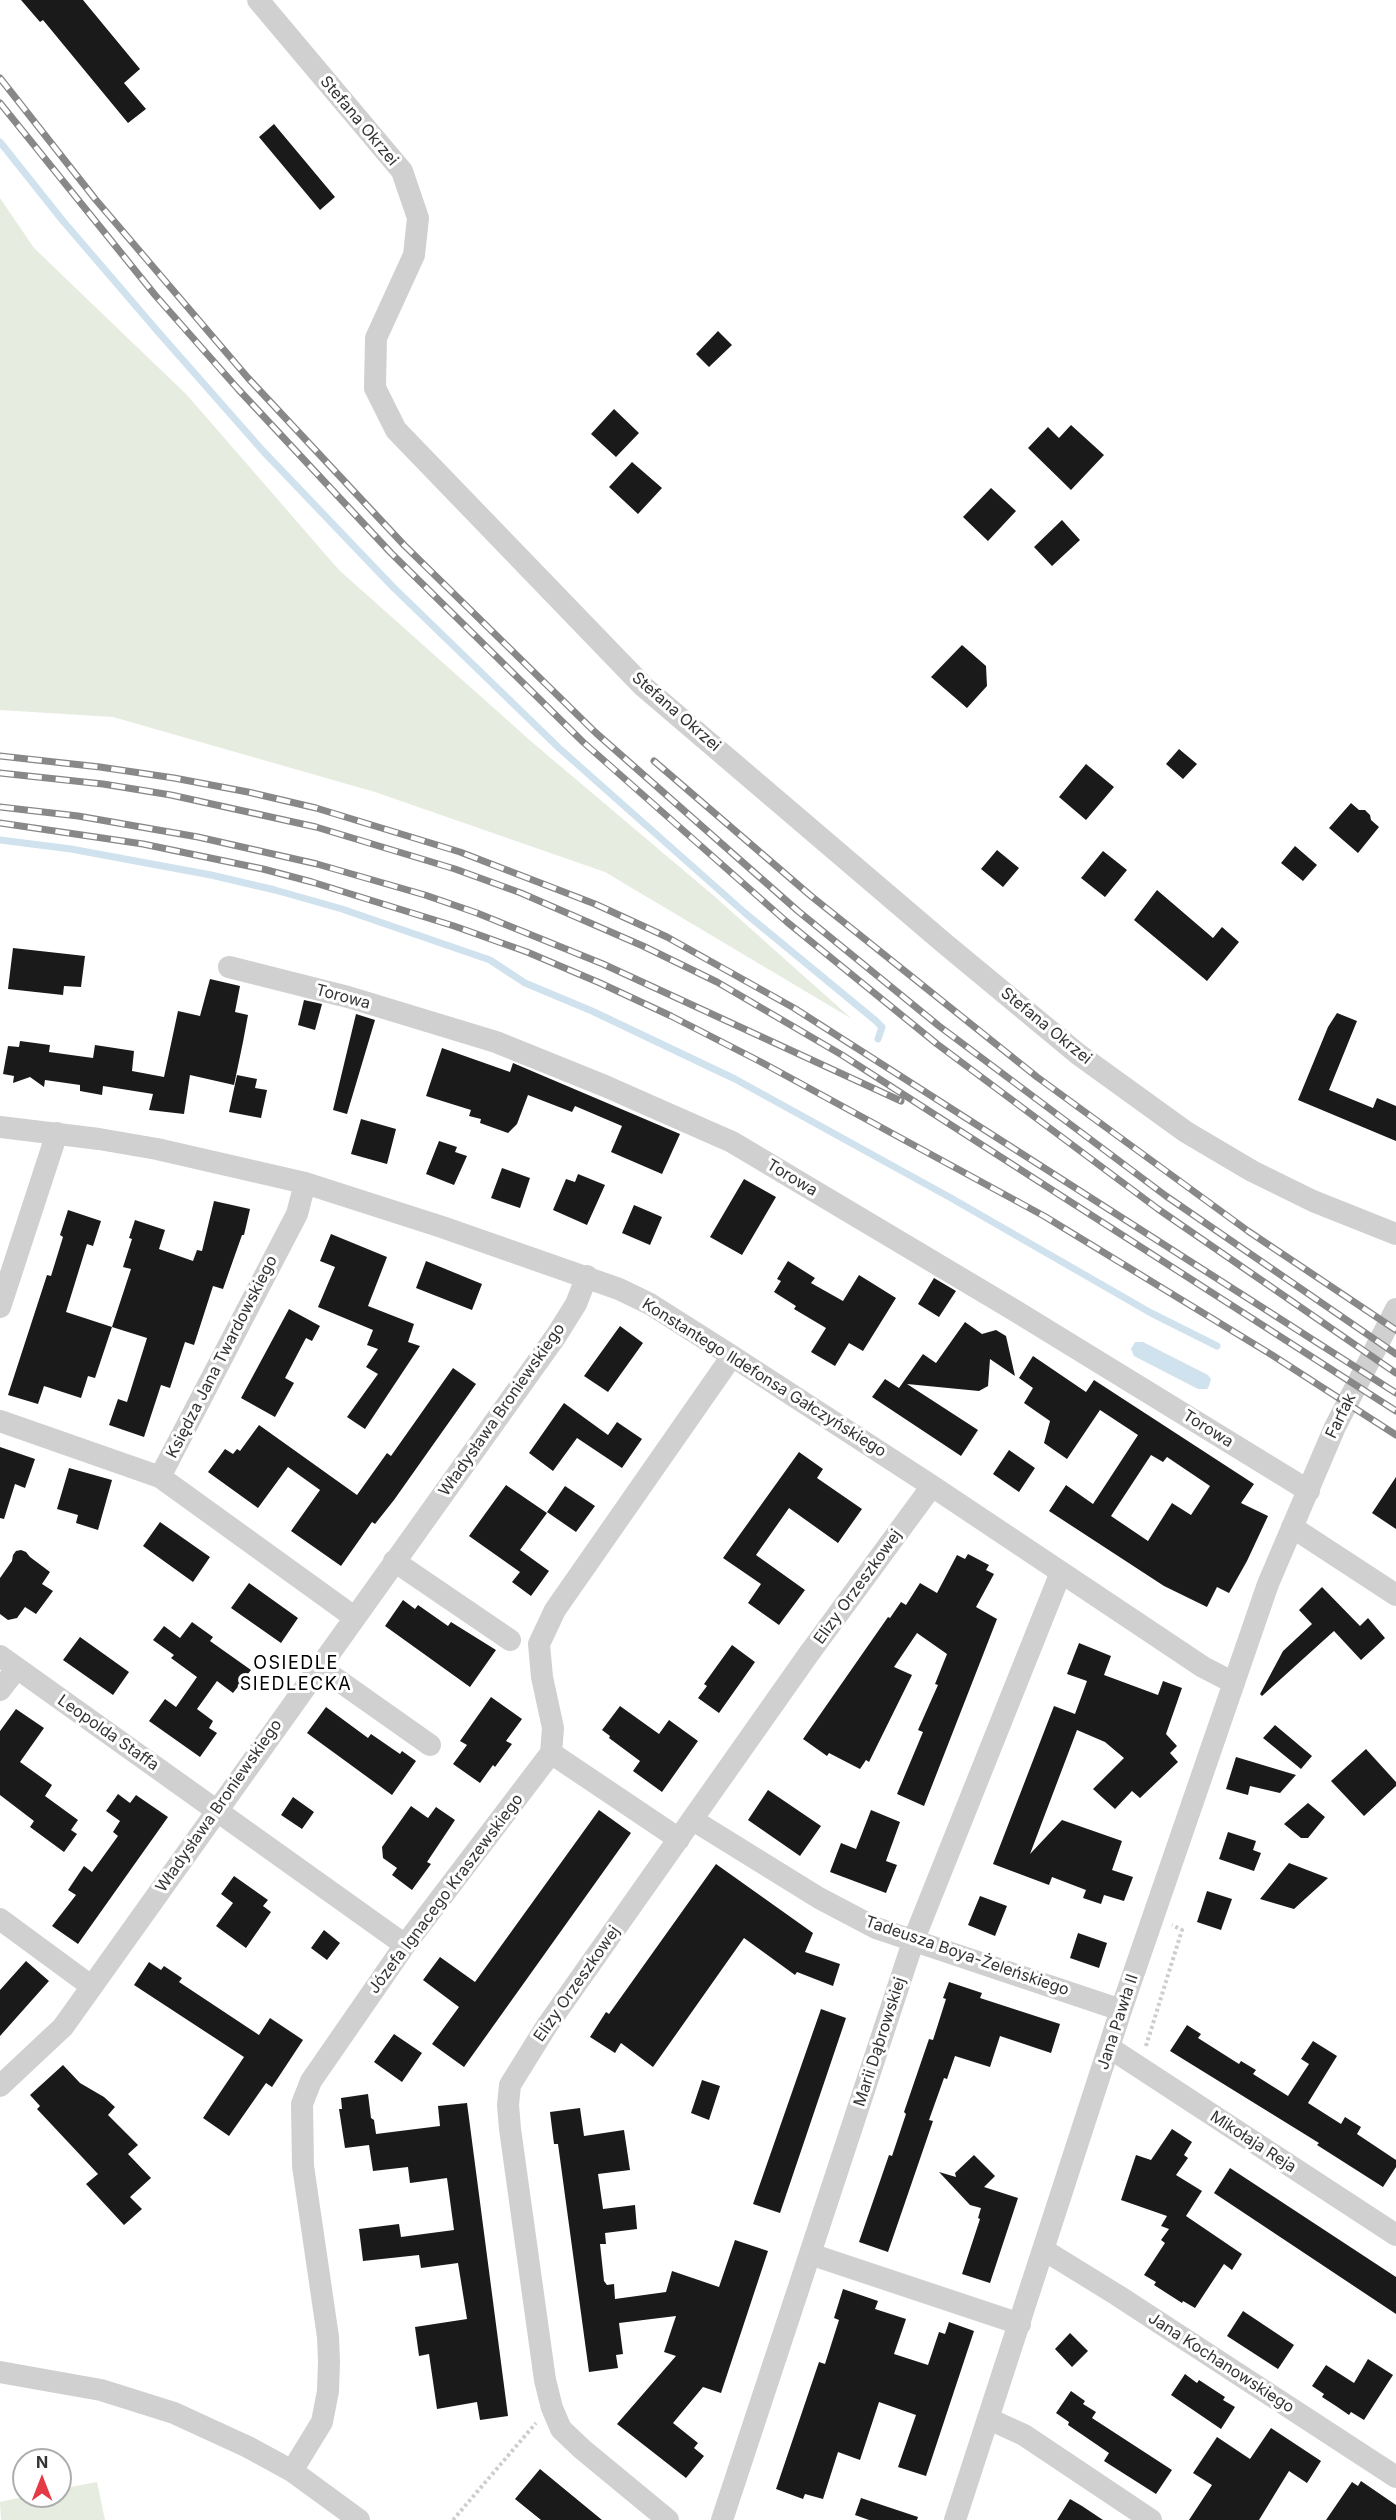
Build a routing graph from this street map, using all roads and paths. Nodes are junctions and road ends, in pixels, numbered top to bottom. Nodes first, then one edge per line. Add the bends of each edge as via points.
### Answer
1 (258, 0) edge
2 (229, 967) dead end
3 (0, 1127) edge
4 (57, 1133) junction
5 (305, 1183) junction
6 (1396, 1234) edge
7 (587, 1276) junction
8 (0, 1307) edge
9 (1396, 1309) edge
10 (732, 1356) junction
11 (0, 1421) edge
12 (160, 1477) junction
13 (932, 1486) junction
14 (1309, 1491) junction
15 (1292, 1527) junction
16 (394, 1561) junction
17 (1061, 1572) junction
18 (1396, 1595) edge
19 (354, 1617) junction
20 (510, 1640) dead end
21 (8, 1662) edge
22 (318, 1666) junction
23 (1234, 1683) junction
24 (0, 1690) edge
25 (430, 1745) dead end
26 (551, 1753) junction
27 (216, 1809) junction
28 (693, 1820) junction
29 (679, 1839) junction
30 (0, 1919) edge
31 (914, 1939) junction
32 (405, 1944) junction
33 (91, 1986) junction
34 (1121, 2010) junction
35 (1110, 2048) junction
36 (0, 2086) edge
37 (1396, 2235) edge
38 (1044, 2250) junction
39 (810, 2254) junction
40 (1020, 2324) junction
41 (0, 2372) edge
42 (552, 2405) junction
43 (989, 2419) junction
44 (292, 2471) junction
45 (1396, 2477) edge
46 (359, 2520) edge
47 (453, 2520) edge
48 (668, 2520) edge
49 (722, 2520) edge
50 (955, 2520) edge
51 (1151, 2520) edge

1 - 6 street, Stefana Okrzei via 402,171 418,218 414,255 376,338 375,388 396,430 644,687 1078,1054 1186,1132 1252,1171 1313,1201
2 - 14 street, Torowa via 348,997 496,1042 732,1143
3 - 4 street, Konstantego Ildefonsa Gałczyńskiego
4 - 5 street, Konstantego Ildefonsa Gałczyńskiego via 157,1149
4 - 8 street
5 - 7 street, Konstantego Ildefonsa Gałczyńskiego
5 - 12 street, Księdza Jana Twardowskiego via 297,1214
7 - 10 street, Konstantego Ildefonsa Gałczyńskiego via 650,1304
7 - 16 street, Władysława Broniewskiego via 576,1304 556,1336
9 - 14 street, Farfak via 1335,1427
10 - 13 street, Konstantego Ildefonsa Gałczyńskiego
10 - 26 street via 555,1610 539,1644 553,1728
11 - 12 street
12 - 19 street, Księdza Jana Twardowskiego
13 - 17 street, Konstantego Ildefonsa Gałczyńskiego
13 - 28 street, Elizy Orzeszkowej
14 - 15 street, Farfak
15 - 18 street
15 - 23 street, Jana Pawła II
16 - 19 street, Władysława Broniewskiego
16 - 20 street
17 - 23 street, Konstantego Ildefonsa Gałczyńskiego via 1203,1667
17 - 31 street, Marii Dąbrowskiej
19 - 22 street, Władysława Broniewskiego
21 - 24 street
21 - 27 street, Leopolda Staffa
22 - 25 street
22 - 27 street, Władysława Broniewskiego
23 - 34 street, Jana Pawła II
26 - 29 street
26 - 32 street, Józefa Ignacego Kraszewskiego
27 - 32 street, Leopolda Staffa
27 - 33 street, Władysława Broniewskiego
28 - 29 street, Elizy Orzeszkowej
28 - 31 street, Tadeusza Boya-Żeleńskiego via 819,1898 876,1928
29 - 42 street, Elizy Orzeszkowej via 546,2026 510,2085 510,2129 545,2380
30 - 33 street
31 - 34 street, Tadeusza Boya-Żeleńskiego
31 - 39 street, Marii Dąbrowskiej
32 - 44 street, Józefa Ignacego Kraszewskiego via 311,2081 302,2104 303,2166 329,2361 322,2422
33 - 36 street, Władysława Broniewskiego via 63,2027
34 - 35 street, Jana Pawła II
35 - 37 street, Mikołaja Reja
35 - 38 street, Jana Pawła II
38 - 40 street, Jana Pawła II
38 - 45 street, Jana Kochanowskiego
39 - 40 street
39 - 49 street, Marii Dąbrowskiej
40 - 43 street, Jana Pawła II
41 - 44 street via 101,2390 174,2413
42 - 47 path
42 - 48 street, Elizy Orzeszkowej via 561,2429
43 - 50 street, Jana Pawła II
43 - 51 street via 1024,2435
44 - 46 street

